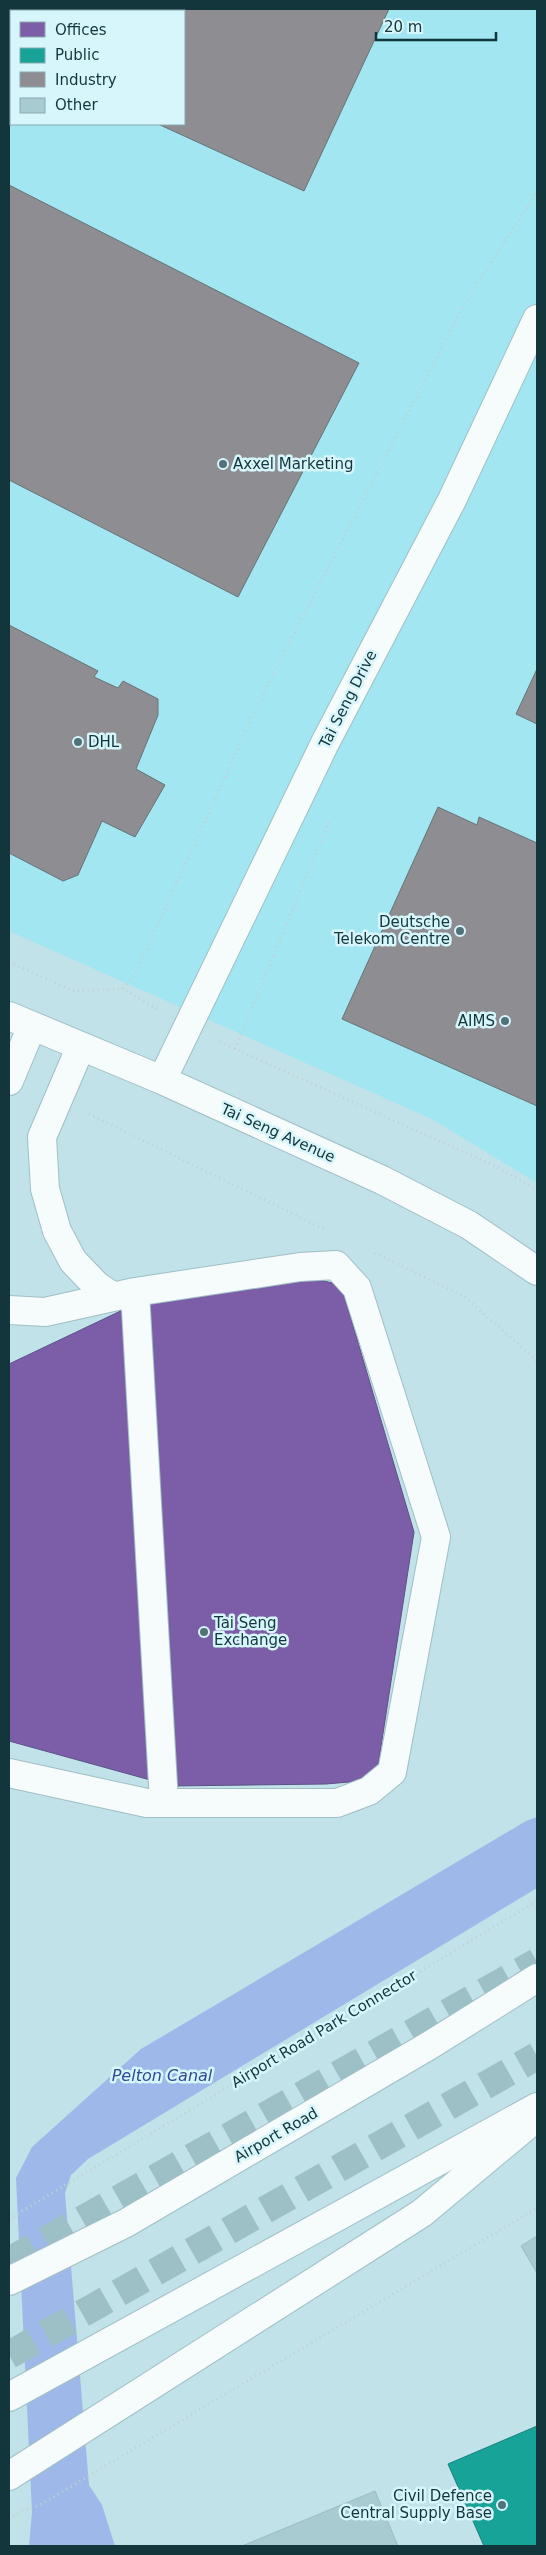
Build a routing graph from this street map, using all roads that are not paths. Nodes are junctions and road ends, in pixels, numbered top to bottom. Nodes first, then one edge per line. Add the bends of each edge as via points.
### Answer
1 (537, 319) edge
2 (21, 1021) edge
3 (81, 1046) junction
4 (9, 1080) edge
5 (162, 1080) junction
6 (537, 1271) edge
7 (124, 1294) junction
8 (9, 1310) edge
9 (9, 1773) edge
10 (164, 1803) junction
11 (537, 1978) edge
12 (537, 2107) edge
13 (537, 2118) edge
14 (9, 2280) edge
15 (9, 2397) edge
16 (9, 2476) edge

1 - 5 main road, Tai Seng Drive via 452,500 325,743
2 - 3 main road, Tai Seng Avenue
2 - 4 main road
3 - 5 main road, Tai Seng Avenue
3 - 7 main road via 42,1137 45,1189 57,1231 73,1261 96,1285
5 - 6 main road, Tai Seng Avenue via 382,1180 469,1225
7 - 8 main road via 45,1312
7 - 10 main road
7 - 10 main road via 300,1267 336,1265 357,1288 436,1537 392,1772 369,1791 337,1803
9 - 10 main road via 146,1803
11 - 14 main road, Airport Road via 430,2045 126,2223
12 - 15 main road
13 - 16 main road via 422,2213

